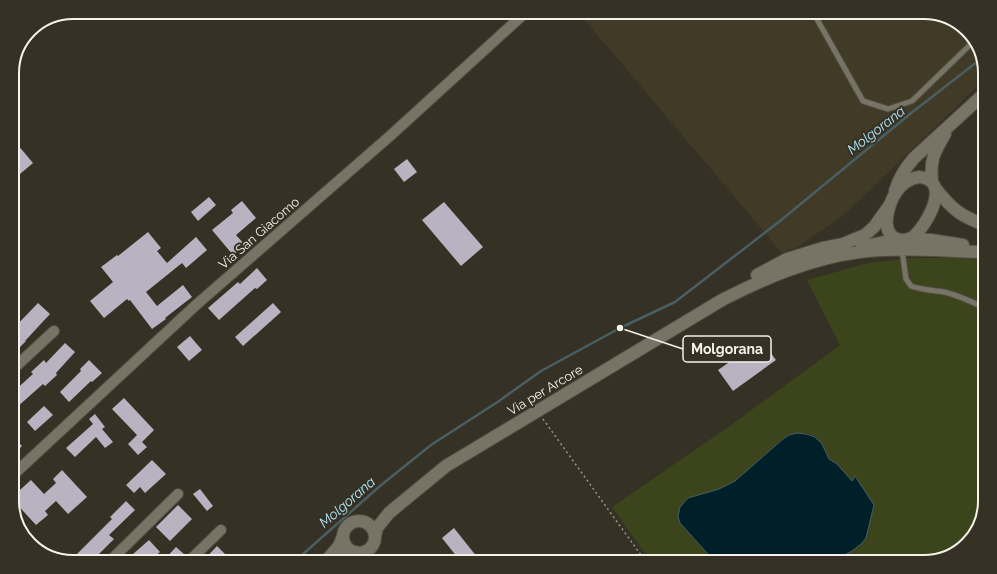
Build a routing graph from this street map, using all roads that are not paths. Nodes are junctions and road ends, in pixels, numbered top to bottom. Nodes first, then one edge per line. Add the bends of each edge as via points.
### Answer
1 (518, 19) edge
2 (817, 19) edge
3 (970, 45) edge
4 (978, 99) edge
5 (954, 121) junction
6 (934, 185) junction
7 (891, 201) junction
8 (978, 223) edge
9 (903, 243) junction
10 (978, 247) edge
11 (978, 251) edge
12 (722, 300) junction
13 (978, 305) edge
14 (54, 331) dead end
15 (19, 364) edge
16 (19, 469) edge
17 (178, 494) dead end
18 (389, 513) junction
19 (364, 522) junction
20 (221, 530) dead end
21 (343, 536) junction
22 (375, 536) junction
23 (356, 552) junction
24 (116, 555) edge
25 (195, 555) edge
26 (331, 555) edge
27 (346, 555) edge

1 - 16 street, Via San Giacomo via 390,136 196,305
2 - 3 lane via 864,101 888,109 912,102
4 - 5 main road
5 - 6 main road via 934,154 931,164
5 - 7 main road via 906,167
6 - 7 main road via 924,177 914,178 903,185
6 - 8 main road via 944,200 958,213
6 - 9 main road via 936,197 931,211 913,237
7 - 9 main road via 887,228 893,237
7 - 12 main road via 874,227 865,235 778,263 737,287
9 - 10 main road via 944,242
9 - 11 main road
9 - 12 main road via 867,245 777,274
9 - 13 lane via 906,279 910,286 946,292
12 - 18 main road, Via per Arcore via 446,466
14 - 15 street
17 - 24 street
18 - 19 main road, Via per Arcore
18 - 22 main road, Via per Arcore via 377,528
19 - 21 main road via 352,523 346,528
19 - 22 main road via 371,527
20 - 25 street
21 - 23 main road via 348,548
21 - 26 main road
22 - 23 main road via 370,549
23 - 27 main road

